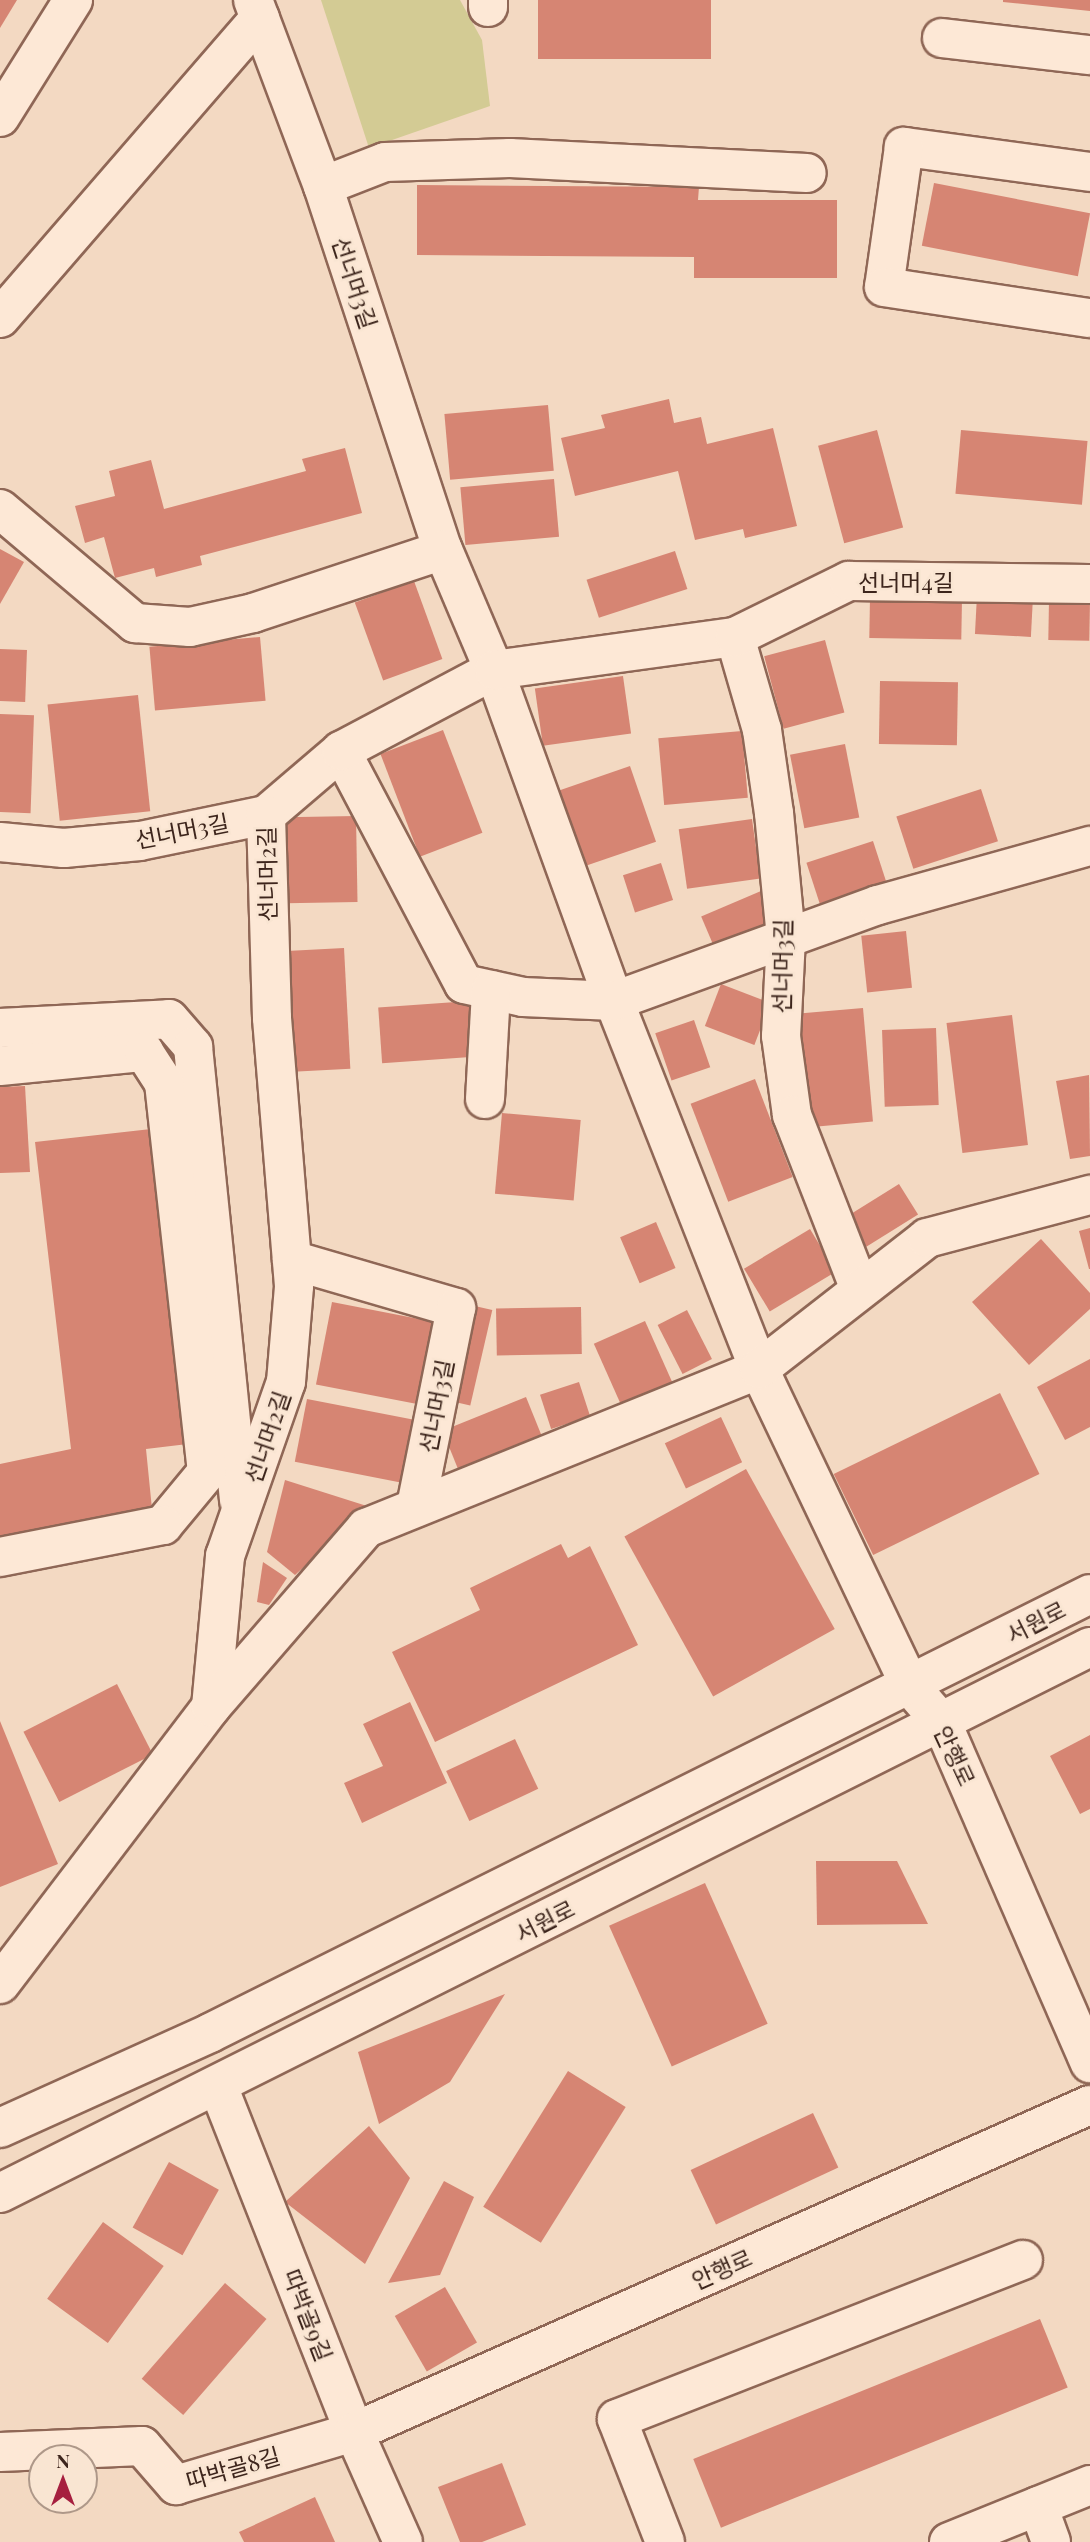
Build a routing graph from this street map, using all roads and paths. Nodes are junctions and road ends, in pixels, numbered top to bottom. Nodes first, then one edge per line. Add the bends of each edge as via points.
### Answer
1 (73, 0) edge
2 (256, 9) edge
3 (942, 38) dead end
4 (1090, 55) edge
5 (0, 117) edge
6 (1090, 172) edge
7 (807, 173) dead end
8 (323, 186) junction
9 (0, 318) edge
10 (1090, 318) edge
11 (0, 509) edge
12 (443, 550) junction
13 (1090, 584) edge
14 (735, 637) junction
15 (494, 670) junction
16 (341, 751) junction
17 (266, 815) junction
18 (0, 842) edge
19 (1090, 846) edge
20 (786, 938) junction
21 (491, 990) junction
22 (614, 1001) junction
23 (0, 1028) edge
24 (0, 1066) edge
25 (485, 1099) dead end
26 (1090, 1195) edge
27 (292, 1260) junction
28 (859, 1287) junction
29 (759, 1369) junction
30 (416, 1507) junction
31 (240, 1513) junction
32 (0, 1557) edge
33 (1090, 1594) edge
34 (1090, 1647) edge
35 (910, 1686) junction
36 (211, 1707) junction
37 (942, 1723) junction
38 (0, 1984) edge
39 (1090, 2063) edge
40 (218, 2086) junction
41 (1090, 2105) edge
42 (1, 2122) edge
43 (14, 2187) edge
44 (1023, 2260) dead end
45 (354, 2432) junction
46 (0, 2452) edge
47 (1090, 2485) edge
48 (1038, 2506) junction
49 (403, 2542) edge
50 (665, 2542) edge
51 (949, 2542) edge
52 (1051, 2542) edge

1 - 5 street
2 - 8 street, 선너머3길
2 - 9 street, 선너머3길
3 - 4 street
6 - 10 street via 904,147 884,287
7 - 8 street via 496,158 384,162
8 - 12 street, 선너머3길
11 - 12 street via 135,623 190,627 253,613
12 - 15 street, 선너머3길
13 - 14 street, 선너머4길 via 849,581
14 - 15 street, 선너머4길
14 - 20 street, 선너머3길 via 762,730
15 - 16 street, 선너머3길
15 - 22 street, 선너머3길
16 - 17 street, 선너머3길
16 - 21 street via 464,984
17 - 18 street, 선너머3길 via 140,841 64,848
17 - 27 street, 선너머2길 via 272,1018
19 - 20 street via 878,905
20 - 22 street
20 - 28 street, 선너머3길 via 780,1036 792,1115
21 - 22 street via 523,998
21 - 25 street
22 - 29 street, 선너머3길
23 - 31 street via 169,1019 193,1047
24 - 32 street via 144,1052 164,1083 206,1472 163,1525
26 - 28 street via 927,1238
27 - 30 street, 선너머3길 via 456,1308
27 - 31 street, 선너머2길 via 286,1382
28 - 29 street
29 - 30 street
29 - 35 street, 선너머3길
30 - 36 street via 366,1528
31 - 36 street, 선너머2길 via 225,1556
33 - 35 street, 서원로
34 - 37 street, 서원로
35 - 37 street, 안행로
35 - 42 street, 서원로 via 210,2033
36 - 38 street
37 - 39 street, 안행로
37 - 40 street, 서원로
40 - 43 street, 서원로
40 - 45 street, 따박골9길
41 - 45 street, 안행로
42 - 43 street
44 - 50 street via 617,2419
45 - 46 street, 따박골8길 via 176,2485 142,2446
45 - 49 street, 따박골9길
47 - 48 street
48 - 51 street
48 - 52 street

